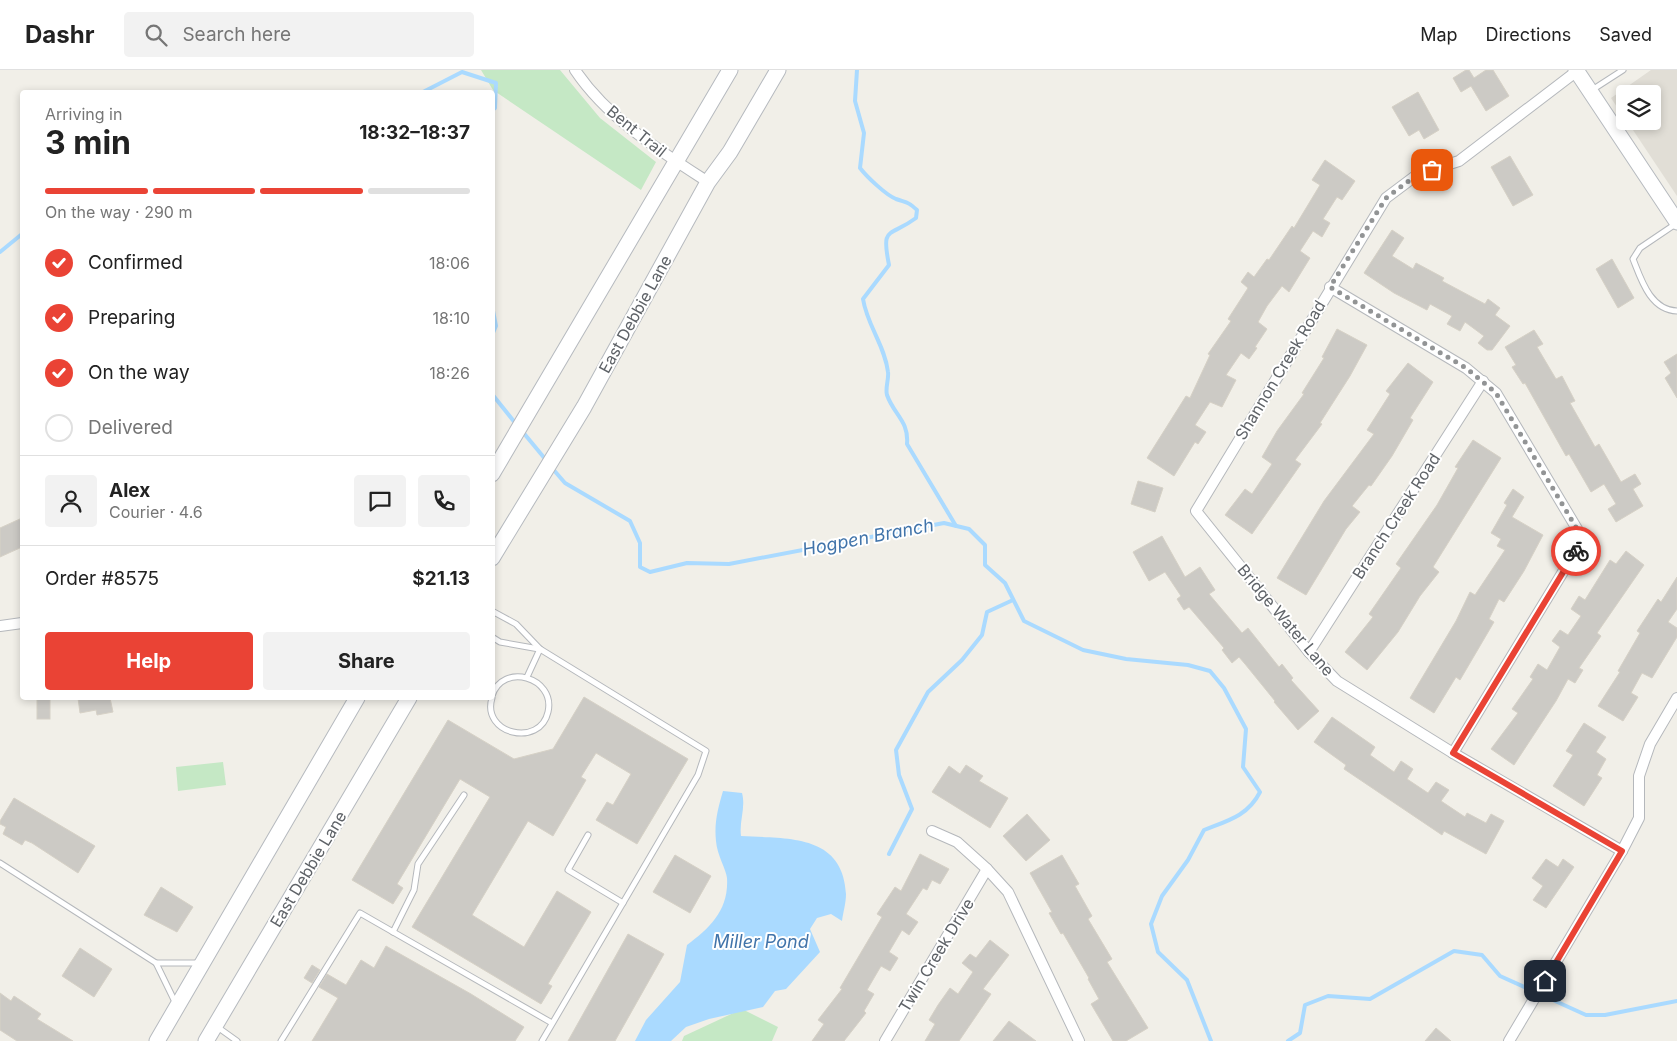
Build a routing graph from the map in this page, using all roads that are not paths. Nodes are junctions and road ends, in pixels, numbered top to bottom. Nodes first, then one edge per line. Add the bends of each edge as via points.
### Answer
1 (575, 70) edge
2 (730, 70) edge
3 (778, 70) edge
4 (1623, 70) edge
5 (1577, 71) edge
6 (1590, 91) junction
7 (676, 162) junction
8 (708, 182) junction
9 (1677, 222) edge
10 (1330, 287) junction
11 (1677, 311) edge
12 (1483, 381) junction
13 (495, 469) edge
14 (1196, 511) joint
15 (495, 553) edge
16 (495, 613) edge
17 (20, 623) edge
18 (0, 626) edge
19 (495, 638) edge
20 (540, 649) junction
21 (1309, 652) junction
22 (527, 677) junction
23 (495, 691) edge
24 (1677, 698) edge
25 (356, 700) edge
26 (408, 700) edge
27 (492, 700) edge
28 (1453, 753) junction
29 (464, 795) dead end
30 (932, 831) dead end
31 (588, 835) dead end
32 (1622, 851) junction
33 (0, 863) edge
34 (987, 868) junction
35 (623, 903) junction
36 (393, 932) junction
37 (204, 963) junction
38 (156, 964) junction
39 (177, 1007) junction
40 (552, 1023) junction
41 (215, 1026) junction
42 (157, 1041) edge
43 (206, 1041) edge
44 (237, 1041) edge
45 (281, 1041) edge
46 (542, 1041) edge
47 (885, 1041) edge
48 (1079, 1041) edge
49 (1509, 1041) edge

1 - 7 street, Bent Trail via 586,88 621,121
2 - 7 main road
3 - 8 main road, East Debbie Lane via 730,152
4 - 6 lane
5 - 6 main road
5 - 10 street, Shannon Creek Road via 1459,161 1418,174 1386,198
6 - 9 main road
7 - 8 street, Bent Trail
7 - 13 main road
8 - 15 main road, East Debbie Lane via 584,407
9 - 11 lane via 1640,248 1633,259 1642,283 1657,303
10 - 12 street
10 - 14 street, Shannon Creek Road
12 - 21 street, Branch Creek Road
12 - 28 street via 1496,393 1583,539
14 - 21 street, Bridge Water Lane
16 - 20 lane via 516,624
17 - 18 street
19 - 20 lane
20 - 22 lane
20 - 35 lane via 706,751 698,775
21 - 28 street, Bridge Water Lane via 1337,681
22 - 23 lane via 508,679 499,684
22 - 27 lane via 542,687 549,704 544,722 537,728 520,734 502,728 491,712
24 - 32 street via 1647,752 1639,776 1639,818
25 - 37 main road
26 - 41 main road, East Debbie Lane
28 - 32 street, Bridge Water Lane
29 - 36 lane via 418,864 414,890
30 - 34 street via 957,842
31 - 35 lane via 568,870
32 - 49 street
33 - 38 lane
34 - 47 street, Twin Creek Drive
34 - 48 street via 1008,892
35 - 40 lane
36 - 40 lane
36 - 45 lane via 360,913
37 - 38 lane
37 - 39 main road
38 - 39 lane
39 - 42 main road
40 - 46 lane
41 - 43 main road, East Debbie Lane
41 - 44 lane

